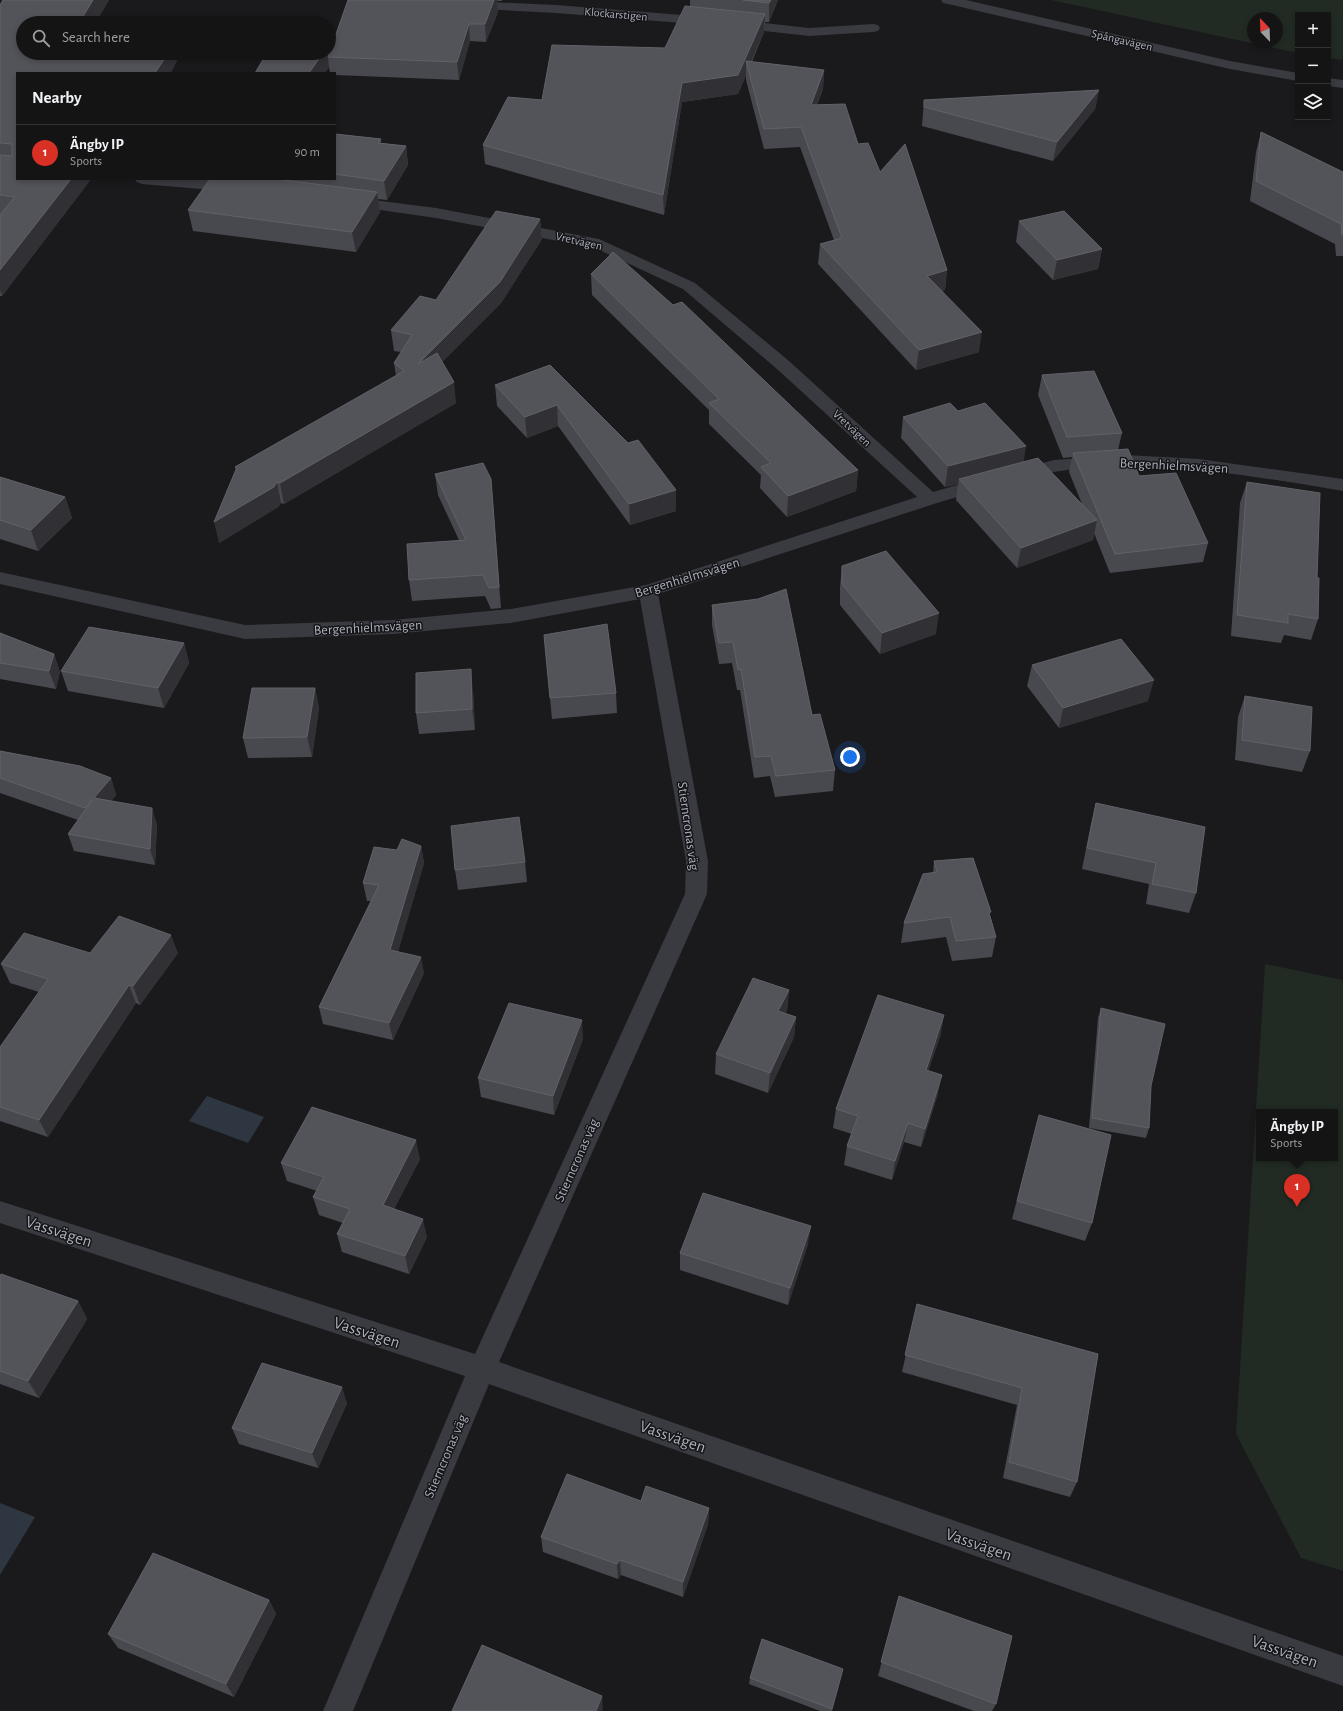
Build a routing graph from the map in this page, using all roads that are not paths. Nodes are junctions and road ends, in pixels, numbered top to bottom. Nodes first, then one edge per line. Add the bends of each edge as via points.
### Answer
1 (948, 0) edge
2 (454, 4) edge
3 (873, 28) dead end
4 (1295, 76) edge
5 (1331, 82) edge
6 (1343, 84) edge
7 (153, 180) edge
8 (255, 189) edge
9 (332, 199) edge
10 (1343, 485) edge
11 (930, 499) junction
12 (0, 578) edge
13 (648, 591) junction
14 (0, 1212) edge
15 (482, 1369) junction
16 (1343, 1671) edge
17 (338, 1710) dead end

1 - 4 street, Spångavägen via 1230,65
2 - 3 street, Klockarstigen via 556,9 809,32
5 - 6 street
7 - 8 street
9 - 11 street, Vretvägen via 436,213 599,244 689,286 783,365
10 - 11 street, Bergenhielmsvägen via 1219,466 1134,460 1054,466
11 - 13 street, Bergenhielmsvägen
12 - 13 street, Bergenhielmsvägen via 244,632 393,627 511,616
13 - 15 street, Stierncronas väg via 697,861 696,894
14 - 15 street, Vassvägen
15 - 16 street, Vassvägen
15 - 17 street, Stierncronas väg

